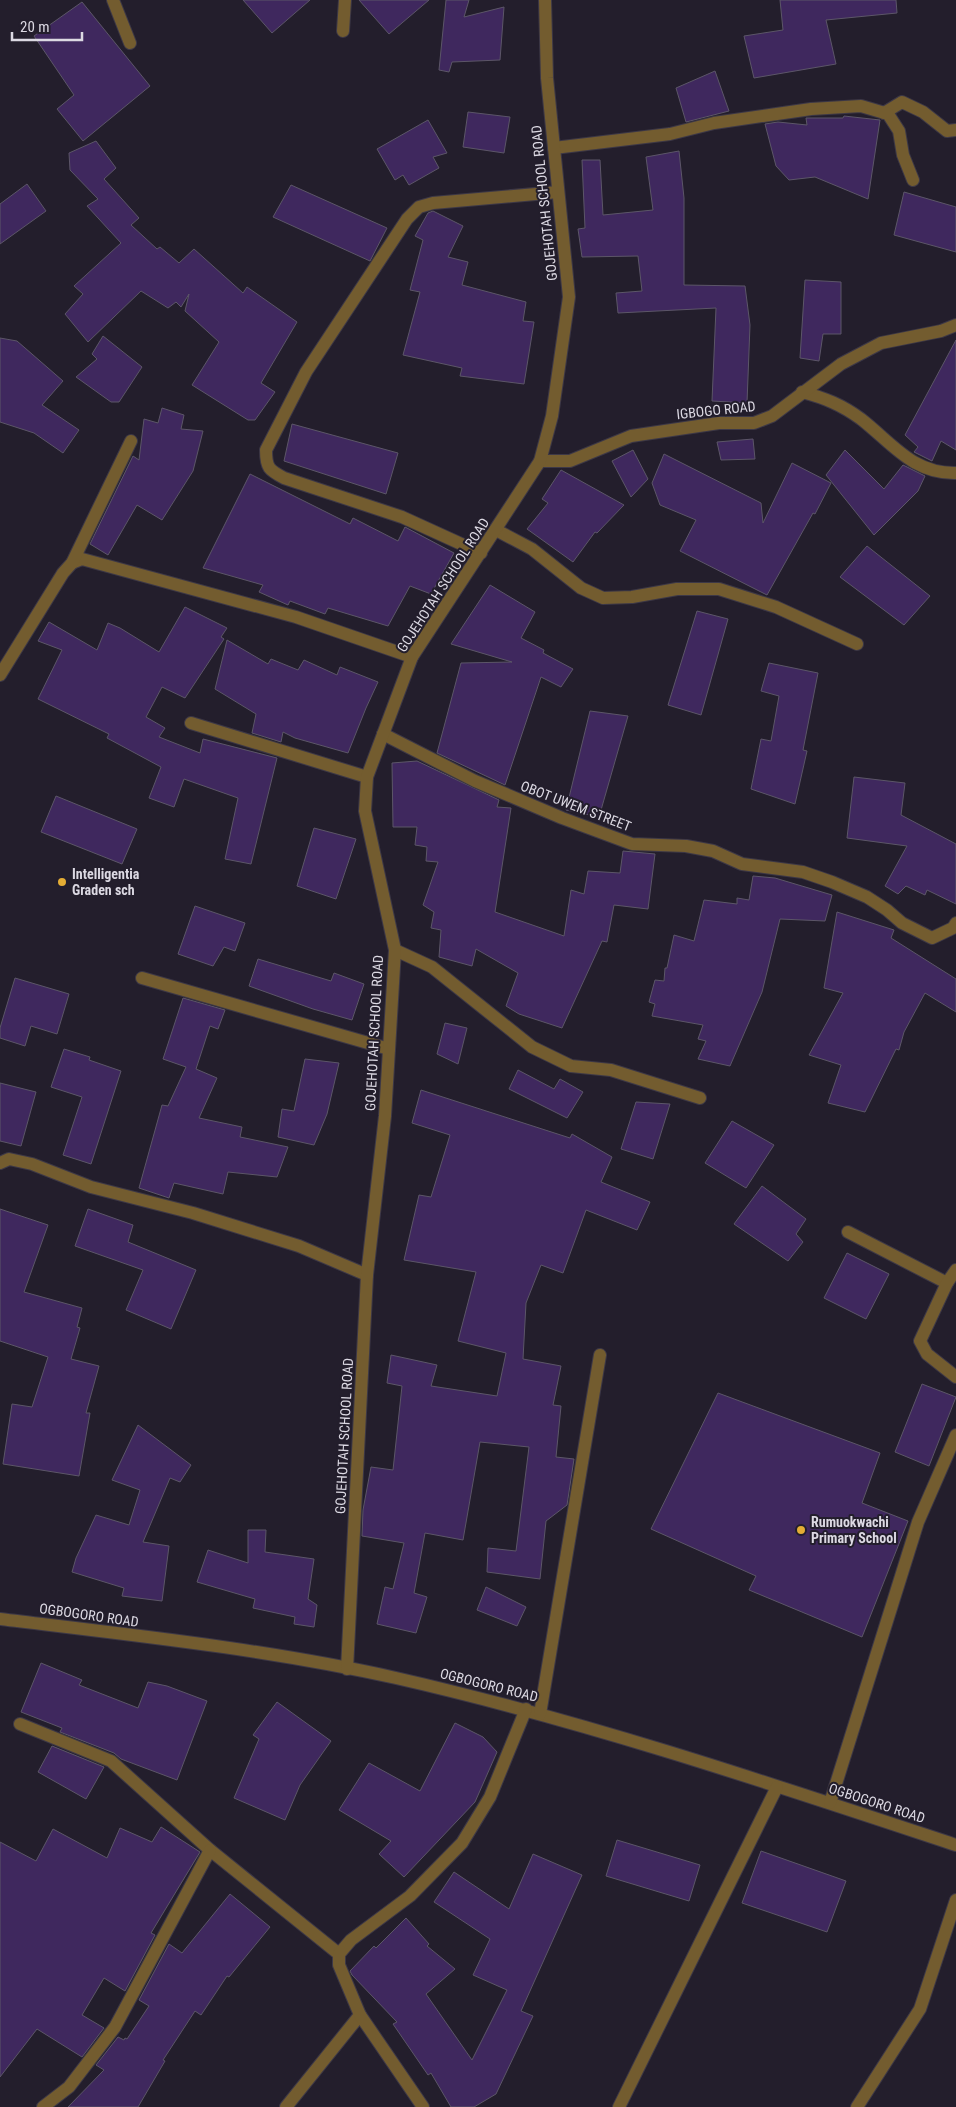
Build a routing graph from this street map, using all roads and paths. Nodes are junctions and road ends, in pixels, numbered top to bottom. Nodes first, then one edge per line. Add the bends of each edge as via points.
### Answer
1 (113, 0) edge
2 (345, 0) edge
3 (545, 0) edge
4 (343, 31) dead end
5 (130, 43) dead end
6 (884, 113) junction
7 (956, 130) edge
8 (554, 148) junction
9 (913, 180) dead end
10 (558, 192) junction
11 (956, 325) edge
12 (802, 392) junction
13 (131, 441) dead end
14 (540, 461) junction
15 (956, 473) edge
16 (496, 530) junction
17 (481, 553) junction
18 (72, 563) junction
19 (857, 644) dead end
20 (412, 657) junction
21 (0, 675) edge
22 (191, 723) dead end
23 (383, 734) junction
24 (367, 777) junction
25 (956, 923) edge
26 (395, 950) junction
27 (142, 978) dead end
28 (389, 1049) junction
29 (700, 1098) dead end
30 (0, 1163) edge
31 (848, 1232) dead end
32 (956, 1270) edge
33 (367, 1275) junction
34 (947, 1283) junction
35 (600, 1355) dead end
36 (956, 1377) edge
37 (956, 1435) edge
38 (0, 1619) edge
39 (347, 1669) junction
40 (526, 1709) junction
41 (540, 1714) junction
42 (20, 1724) dead end
43 (777, 1787) junction
44 (830, 1804) junction
45 (956, 1844) edge
46 (210, 1850) junction
47 (956, 1900) edge
48 (339, 1954) junction
49 (360, 2015) junction
50 (43, 2107) edge
51 (286, 2107) edge
52 (423, 2107) edge
53 (619, 2107) edge
54 (857, 2107) edge

1 - 5 street
2 - 4 street
3 - 8 street, GOJEHOTAH SCHOOL ROAD via 547,78
6 - 7 street via 902,102 923,112 947,131
6 - 8 street via 861,106 811,109 714,122 670,134
6 - 9 street via 899,131 903,155
8 - 10 street, GOJEHOTAH SCHOOL ROAD
10 - 14 street, GOJEHOTAH SCHOOL ROAD via 569,296 552,416
10 - 17 street via 419,207 407,219 306,372 266,450 266,463 271,471 284,478 402,517
11 - 12 street, IGBOGO ROAD via 881,343 840,364
12 - 14 street, IGBOGO ROAD via 772,416 754,423 719,423 631,436 570,460
12 - 15 street via 827,398 860,418 916,465 941,473
13 - 18 street
14 - 16 street, GOJEHOTAH SCHOOL ROAD
16 - 17 street, GOJEHOTAH SCHOOL ROAD
16 - 19 street via 532,549 581,588 603,598 632,597 676,589 719,589 776,608
17 - 20 street, GOJEHOTAH SCHOOL ROAD
18 - 20 street via 82,559 296,617
18 - 21 street
20 - 23 street, GOJEHOTAH SCHOOL ROAD
22 - 24 street
23 - 24 street, GOJEHOTAH SCHOOL ROAD
23 - 25 street, OBOT UWEM STREET via 475,781 632,844 695,848 712,851 742,864 803,872 867,897 902,923 932,938 953,928
24 - 26 street, GOJEHOTAH SCHOOL ROAD via 365,811
26 - 28 street, GOJEHOTAH SCHOOL ROAD
26 - 29 street via 432,967 532,1047 571,1066 610,1070
27 - 28 street
28 - 33 street, GOJEHOTAH SCHOOL ROAD via 385,1116
30 - 33 street via 9,1159 32,1164 91,1187 193,1213 299,1246
31 - 34 street
32 - 34 street
33 - 39 street, GOJEHOTAH SCHOOL ROAD
34 - 36 street via 920,1341 927,1354
35 - 41 street
37 - 44 street via 918,1522
38 - 39 street, OGBOGORO ROAD via 262,1653
39 - 40 street, OGBOGORO ROAD
40 - 41 street, OGBOGORO ROAD
40 - 48 street via 490,1797 462,1843 410,1896 351,1940
41 - 43 street, OGBOGORO ROAD
42 - 46 street via 111,1761
43 - 44 street, OGBOGORO ROAD
43 - 53 street
44 - 45 street, OGBOGORO ROAD
46 - 48 street
46 - 50 street via 116,2027 69,2087
47 - 54 street via 920,2009
48 - 49 street via 339,1965
49 - 51 street
49 - 52 street

